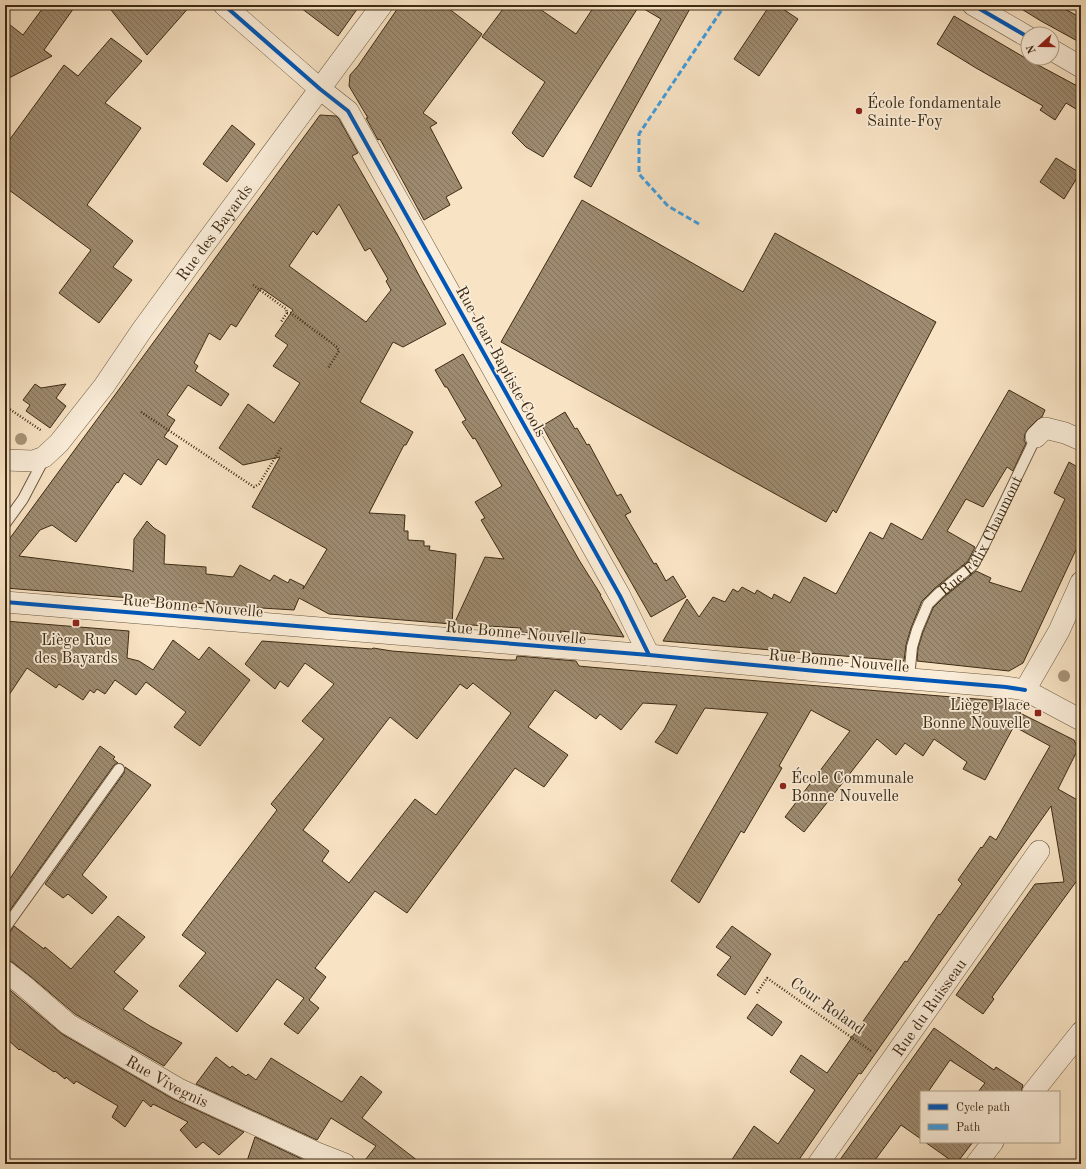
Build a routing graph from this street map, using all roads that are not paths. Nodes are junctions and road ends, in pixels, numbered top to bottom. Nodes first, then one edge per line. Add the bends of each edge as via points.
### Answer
1 (224, 5) edge
2 (382, 5) edge
3 (974, 5) edge
4 (1020, 32) edge
5 (1060, 55) edge
6 (1081, 67) edge
7 (320, 89) junction
8 (1036, 437) joint
9 (1081, 440) edge
10 (44, 457) junction
11 (5, 460) edge
12 (5, 524) edge
13 (1081, 582) edge
14 (5, 602) edge
15 (649, 655) junction
16 (909, 678) junction
17 (1025, 690) junction
18 (1081, 720) edge
19 (119, 769) dead end
20 (1039, 851) dead end
21 (5, 928) edge
22 (5, 971) edge
23 (1081, 1032) edge
24 (1034, 1091) edge
25 (992, 1143) edge
26 (345, 1164) edge
27 (818, 1164) edge
28 (976, 1164) edge

1 - 7 street, Rue Jean-Baptiste Cools
2 - 7 street, Rue des Bayards
3 - 4 street
5 - 6 street
7 - 10 street, Rue des Bayards via 142,330 104,386 59,443
7 - 15 street, Rue Jean-Baptiste Cools via 348,111 620,596
8 - 9 street, Rue Félix Chaumont via 1045,428
8 - 16 lane, Rue Félix Chaumont via 973,565 928,604 912,647
10 - 11 street via 33,461
10 - 12 lane, Rue des Bayards via 23,499
13 - 17 street via 1059,631
14 - 15 street, Rue Bonne-Nouvelle
15 - 16 street, Rue Bonne-Nouvelle
16 - 17 street, Rue Bonne-Nouvelle
17 - 18 street, Rue Bonne-Nouvelle
19 - 21 lane
20 - 27 street, Rue du Ruisseau
22 - 26 street, Rue Vivegnis via 68,1024 179,1089
23 - 24 street
25 - 28 street

